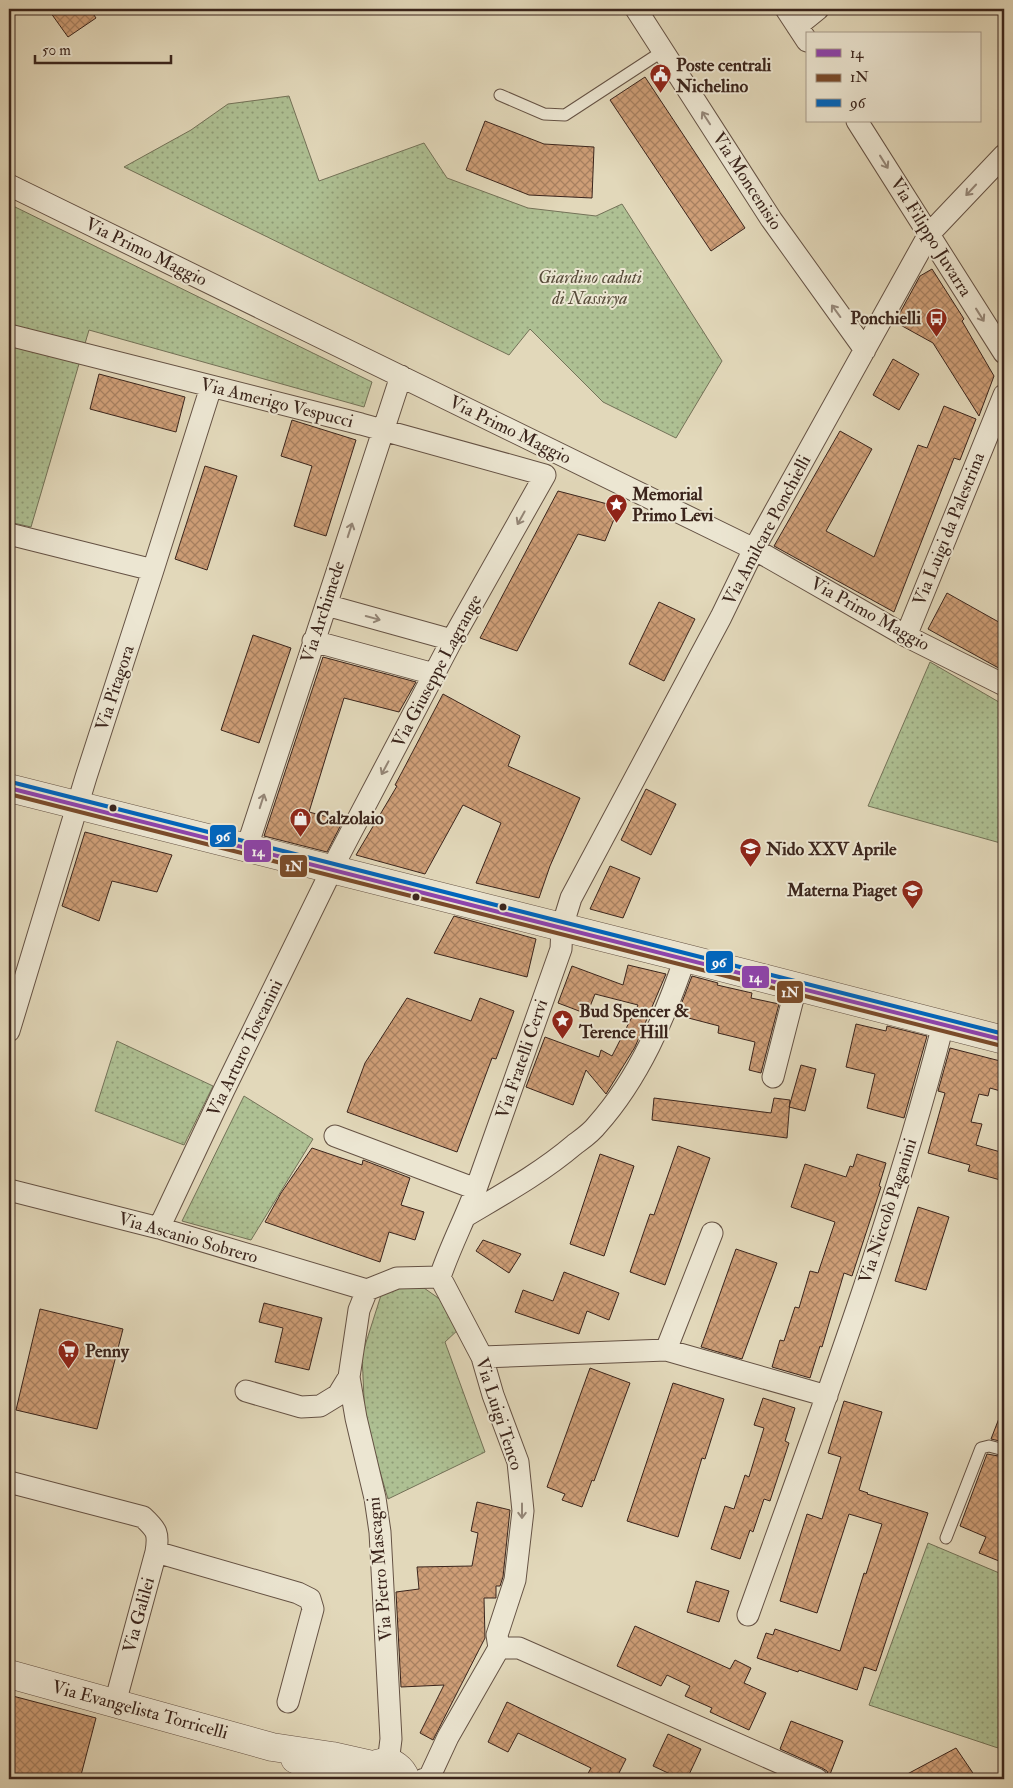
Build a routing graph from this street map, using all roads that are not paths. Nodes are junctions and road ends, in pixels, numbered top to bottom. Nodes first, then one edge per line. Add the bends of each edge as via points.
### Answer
1 (636, 9) edge
2 (786, 9) edge
3 (818, 9) edge
4 (802, 34) edge
5 (663, 51) junction
6 (500, 95) dead end
7 (859, 122) edge
8 (1004, 155) edge
9 (9, 185) edge
10 (929, 234) junction
11 (9, 336) edge
12 (864, 350) junction
13 (1004, 353) edge
14 (400, 376) junction
15 (210, 387) junction
16 (1004, 395) edge
17 (382, 430) junction
18 (545, 475) joint
19 (9, 534) edge
20 (754, 549) junction
21 (153, 570) junction
22 (326, 605) junction
23 (906, 636) junction
24 (452, 640) junction
25 (313, 641) junction
26 (434, 674) junction
27 (1004, 685) edge
28 (9, 788) edge
29 (78, 805) junction
30 (247, 847) junction
31 (332, 869) junction
32 (562, 927) junction
33 (685, 958) junction
34 (796, 987) junction
35 (15, 991) edge
36 (943, 1025) junction
37 (9, 1031) edge
38 (1004, 1040) edge
39 (773, 1077) dead end
40 (335, 1136) dead end
41 (476, 1189) junction
42 (9, 1190) edge
43 (466, 1216) junction
44 (158, 1228) junction
45 (712, 1234) dead end
46 (440, 1277) junction
47 (366, 1290) junction
48 (666, 1350) junction
49 (482, 1357) junction
50 (349, 1377) junction
51 (246, 1392) dead end
52 (827, 1396) junction
53 (1004, 1450) edge
54 (9, 1482) edge
55 (946, 1538) dead end
56 (156, 1552) junction
57 (748, 1615) dead end
58 (500, 1648) junction
59 (9, 1674) edge
60 (288, 1702) dead end
61 (115, 1703) junction
62 (272, 1747) junction
63 (398, 1771) edge
64 (337, 1779) edge
65 (817, 1779) edge

1 - 5 street, Via Moncenisio
2 - 4 street
3 - 4 street
5 - 6 lane via 565,115 544,114
12 -> 5 street, Via Moncenisio via 789,245
7 -> 10 street, Via Filippo Juvarra
8 -> 10 street, Via Amilcare Ponchielli
9 - 14 street, Via Primo Maggio
10 - 12 street, Via Amilcare Ponchielli
10 -> 13 street, Via Filippo Juvarra
11 - 15 street, Via Amerigo Vespucci
12 - 20 street, Via Amilcare Ponchielli
14 - 17 street, Via Archimede
14 - 20 street, Via Primo Maggio
15 - 17 street, Via Amerigo Vespucci
15 - 21 street, Via Pitagora
16 - 23 street, Via Luigi da Palestrina
17 - 18 street, Via Amerigo Vespucci
22 -> 17 street, Via Archimede
18 -> 24 street, Via Giuseppe Lagrange
19 - 21 street
20 - 23 street, Via Primo Maggio
20 - 32 street, Via Amilcare Ponchielli via 571,898
21 - 29 street, Via Pitagora
22 -> 24 street
22 - 25 street, Via Archimede
23 - 27 street, Via Primo Maggio
24 - 26 street, Via Giuseppe Lagrange
25 - 26 street
30 -> 25 street, Via Archimede
26 -> 31 street, Via Giuseppe Lagrange
28 - 29 street
29 - 30 street
29 - 35 street, Via Pitagora
30 - 31 street
31 - 32 street
31 - 44 street, Via Arturo Toscanini
32 - 33 street
32 - 41 street, Via Fratelli Cervi via 561,949
33 - 34 street
33 - 43 street via 669,1004 625,1091 596,1127 558,1158
34 - 36 street
34 - 39 street
35 - 37 street, Via Pitagora
36 - 38 street
36 - 52 street, Via Niccolò Paganini via 904,1167
40 - 41 street
41 - 43 street, Via Fratelli Cervi
42 - 44 street, Via Ascanio Sobrero
43 - 46 street, Via Fratelli Cervi
44 - 47 street, Via Ascanio Sobrero
45 - 48 street
46 - 47 street via 397,1278
46 - 49 street, Via Luigi Tenco
47 - 50 street, Via Pietro Mascagni via 359,1310
48 - 49 street
48 - 52 street
49 -> 58 street, Via Luigi Tenco via 518,1462 523,1511 515,1580 497,1635
50 - 51 street via 338,1395 320,1406 301,1407
50 - 63 street, Via Pietro Mascagni via 380,1532 391,1739
52 - 57 street, Via Niccolò Paganini
53 - 55 lane via 989,1446 981,1448
54 - 56 street, Via Galilei via 143,1517 154,1527 158,1539
56 - 60 street via 310,1599 313,1609
56 - 61 street, Via Galilei
58 - 63 street, Via Luigi Tenco via 448,1737
58 - 65 street via 519,1648
59 - 61 street, Via Evangelista Torricelli
61 - 62 street, Via Evangelista Torricelli
62 - 63 street, Via Evangelista Torricelli
62 - 64 street, Via Evangelista Torricelli

